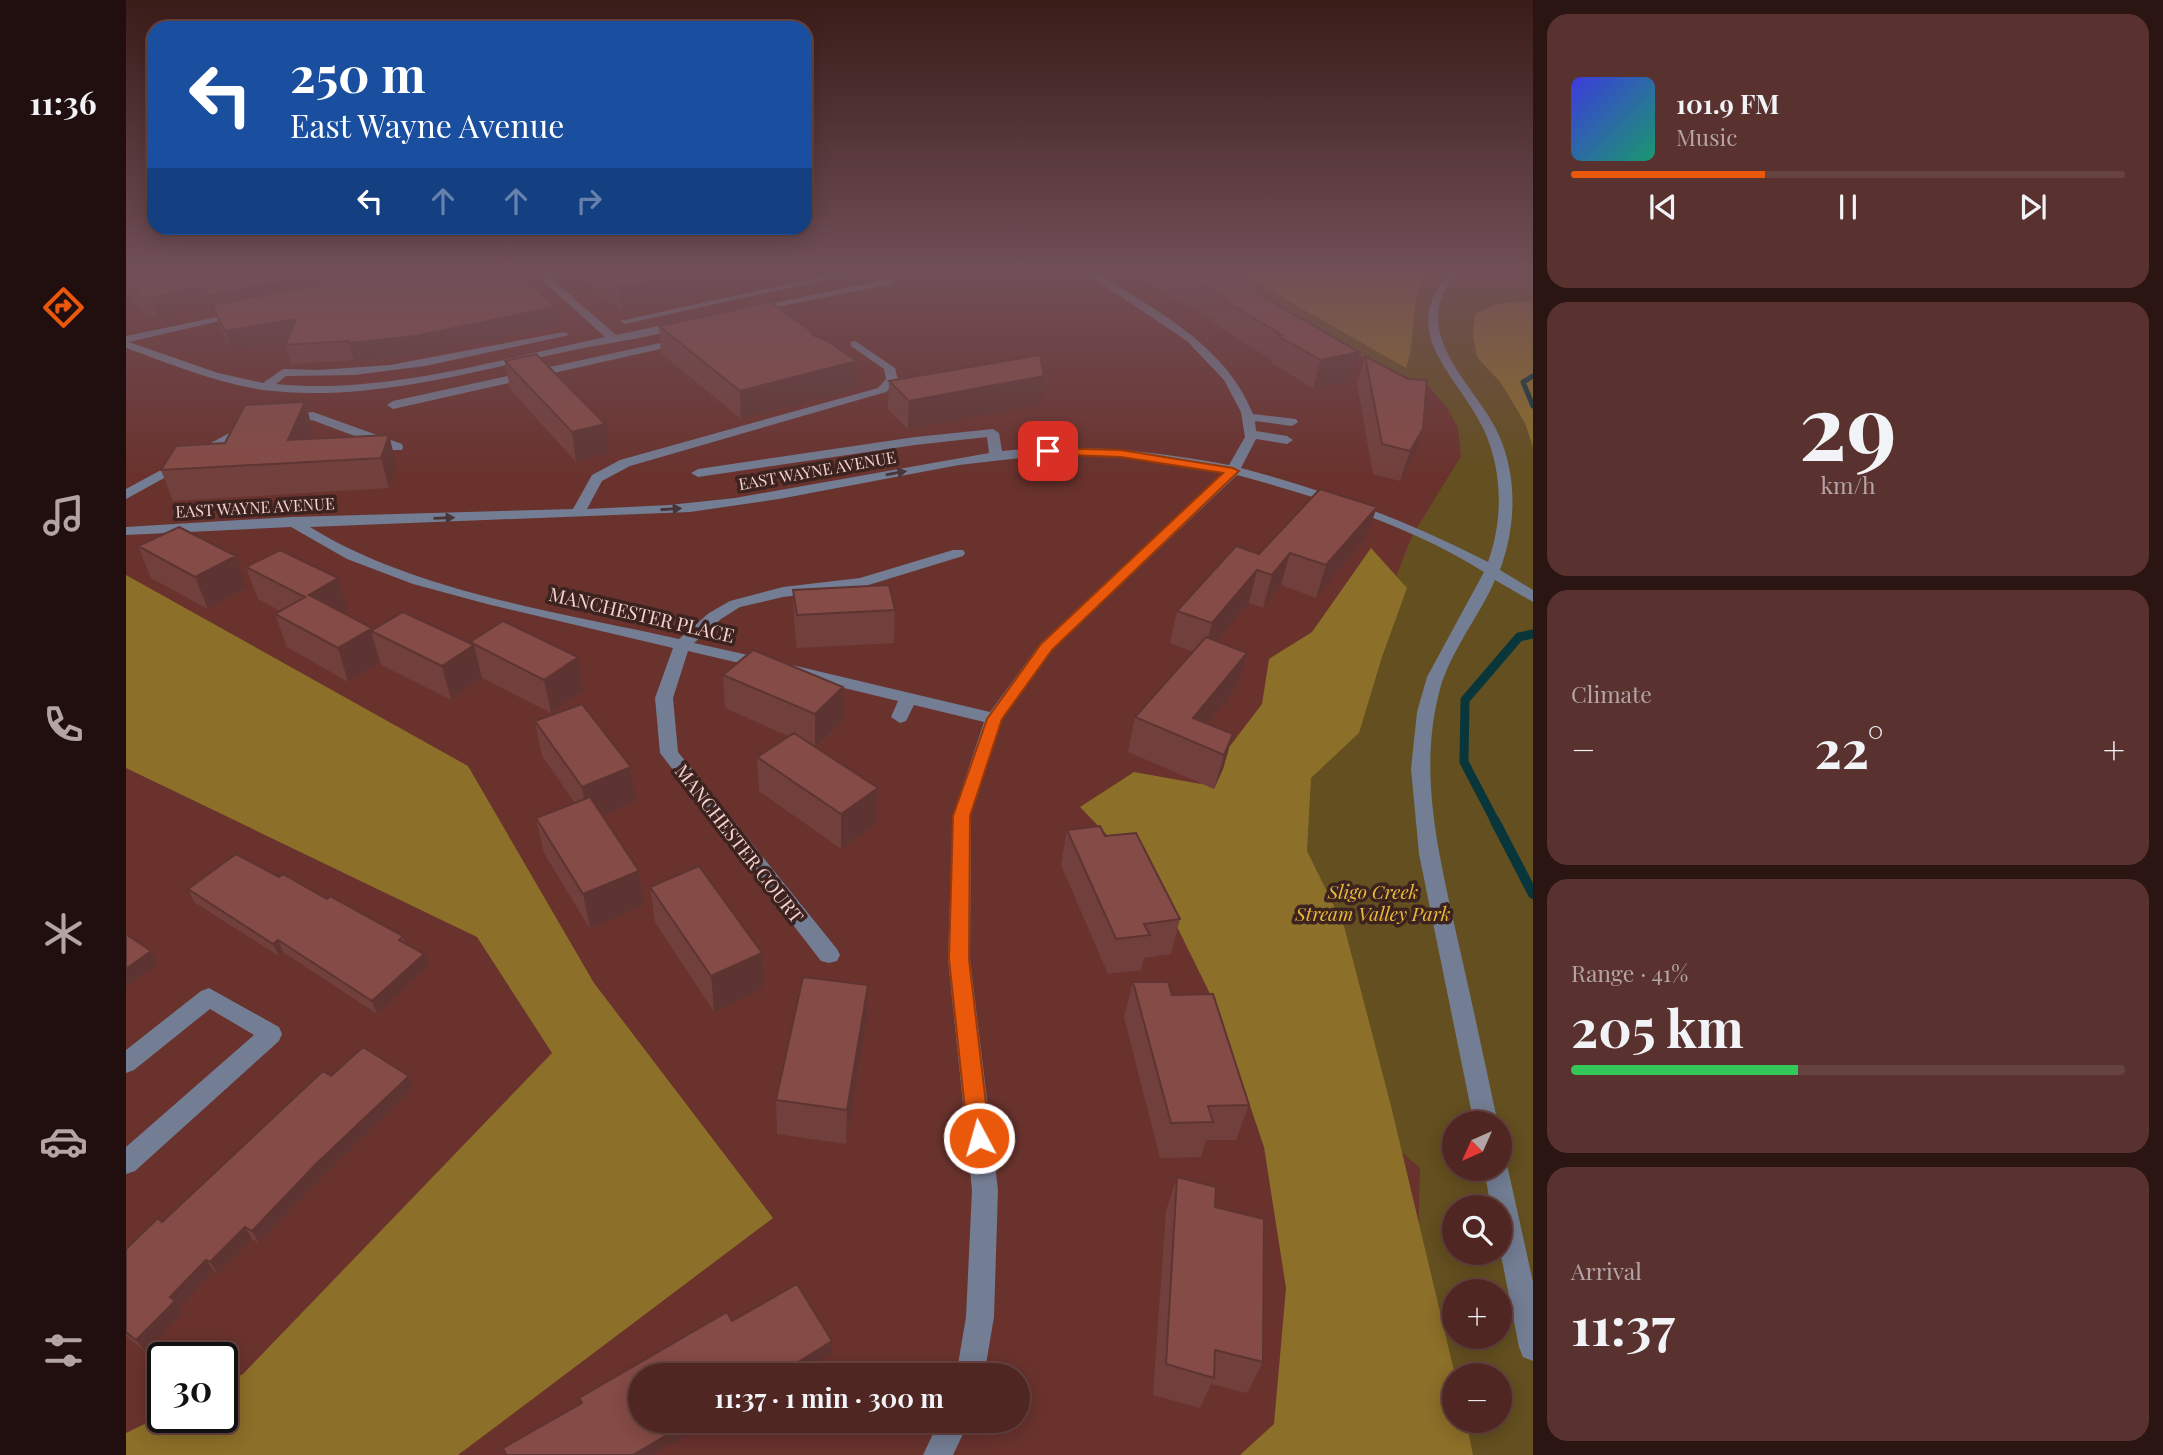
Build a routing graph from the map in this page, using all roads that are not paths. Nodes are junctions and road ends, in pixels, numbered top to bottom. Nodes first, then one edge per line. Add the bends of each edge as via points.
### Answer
1 (539, 340) edge
2 (610, 340) edge
3 (689, 340) edge
4 (1192, 340) edge
5 (1439, 340) edge
6 (126, 344) edge
7 (855, 344) dead end
8 (869, 353) junction
9 (850, 357) edge
10 (266, 386) junction
11 (393, 405) dead end
12 (1248, 417) junction
13 (1292, 422) dead end
14 (1251, 434) junction
15 (1287, 440) dead end
16 (397, 447) dead end
17 (996, 458) junction
18 (1233, 471) junction
19 (698, 473) dead end
20 (126, 495) edge
21 (578, 512) junction
22 (291, 522) junction
23 (126, 531) edge
24 (958, 553) dead end
25 (1494, 571) junction
26 (1533, 597) edge
27 (682, 645) junction
28 (913, 694) junction
29 (900, 717) dead end
30 (995, 719) junction
31 (829, 955) dead end
32 (126, 1063) edge
33 (1483, 1111) edge
34 (126, 1163) edge
35 (1498, 1181) edge
36 (1533, 1347) edge
37 (972, 1363) edge
38 (948, 1433) edge
39 (938, 1455) edge

1 - 10 street via 382,370 284,372
2 - 10 street via 400,383 356,388
3 - 11 street
4 - 12 street via 1229,378
5 - 25 street via 1499,452 1506,505
6 - 10 street via 226,379
7 - 8 street
8 - 9 street
8 - 21 street via 889,368 892,380 882,390 625,463 597,478
12 - 13 street
12 - 14 street
14 - 15 street
14 - 18 street
16 - 20 street via 313,416 263,421
17 - 18 street, EAST WAYNE AVENUE via 1048,451 1121,453
17 - 19 street via 993,433
21 -> 17 street, EAST WAYNE AVENUE via 732,503
18 - 25 street, EAST WAYNE AVENUE via 1335,499
18 - 30 street via 1046,647
22 -> 21 street, EAST WAYNE AVENUE
22 - 23 street, EAST WAYNE AVENUE
22 - 27 street, MANCHESTER PLACE via 319,541 383,569 502,603
24 - 27 street via 862,582 783,592 735,604
25 - 26 street, EAST WAYNE AVENUE
25 - 33 street via 1438,669 1426,714 1421,768 1424,832
27 - 28 street, MANCHESTER PLACE
27 - 31 street, MANCHESTER COURT via 664,698 668,753
28 - 29 street
28 - 30 street, MANCHESTER PLACE
30 - 37 street via 962,816 959,959 985,1189 980,1317
32 - 34 street via 209,997 271,1034
35 - 36 street
38 - 39 street

